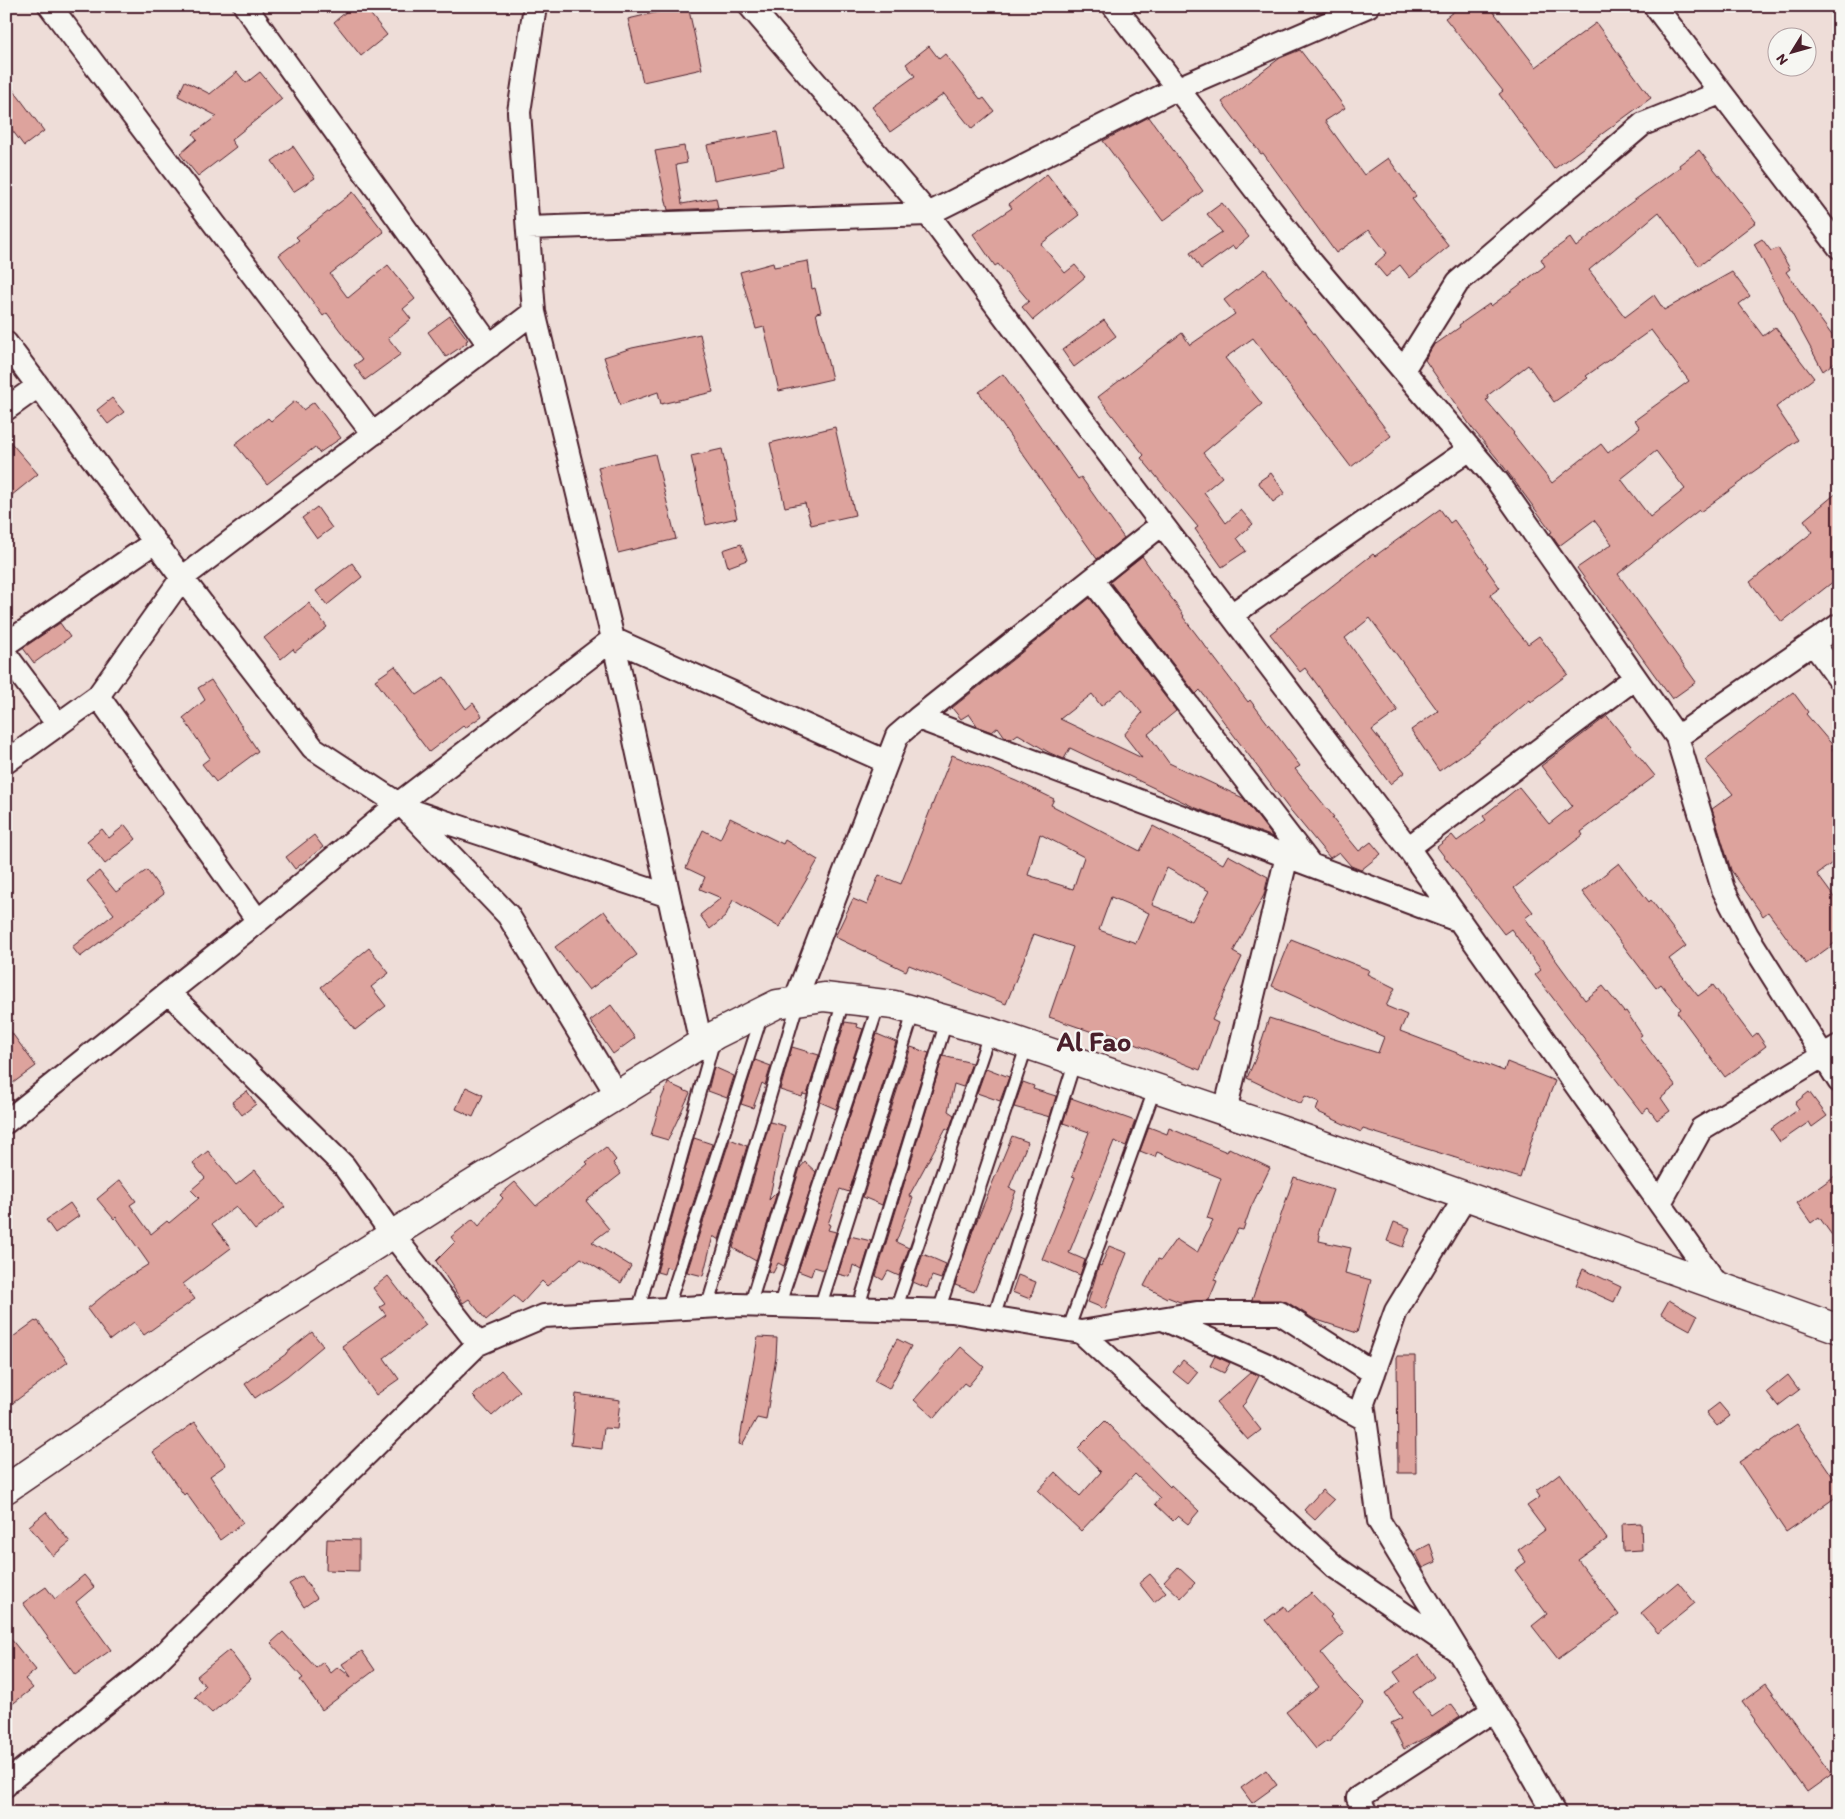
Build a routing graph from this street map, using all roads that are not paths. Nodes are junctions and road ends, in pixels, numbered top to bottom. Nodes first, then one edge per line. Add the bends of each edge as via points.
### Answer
1 (50, 6) edge
2 (246, 6) edge
3 (535, 6) edge
4 (750, 6) edge
5 (1114, 6) edge
6 (1368, 6) edge
7 (1655, 6) edge
8 (1176, 89) junction
9 (1720, 94) junction
10 (928, 214) junction
11 (528, 228) junction
12 (1839, 247) edge
13 (534, 312) junction
14 (6, 343) edge
15 (490, 346) junction
16 (1403, 370) junction
17 (38, 386) junction
18 (6, 409) edge
19 (373, 434) junction
20 (1470, 449) junction
21 (1162, 524) junction
22 (155, 542) junction
23 (182, 578) junction
24 (1092, 580) junction
25 (1231, 615) junction
26 (1839, 625) edge
27 (613, 639) junction
28 (1813, 643) junction
29 (6, 644) edge
30 (6, 655) edge
31 (1635, 678) junction
32 (1839, 679) edge
33 (98, 696) junction
34 (918, 718) junction
35 (58, 725) junction
36 (1677, 737) junction
37 (6, 762) edge
38 (887, 762) junction
39 (402, 807) junction
40 (1408, 848) junction
41 (1287, 856) junction
42 (1310, 865) junction
43 (669, 896) junction
44 (258, 921) junction
45 (1460, 921) junction
46 (169, 992) junction
47 (844, 999) junction
48 (797, 1001) junction
49 (879, 1004) junction
50 (764, 1010) junction
51 (914, 1010) junction
52 (947, 1019) junction
53 (990, 1032) junction
54 (708, 1039) junction
55 (1027, 1045) junction
56 (1831, 1051) edge
57 (1074, 1061) junction
58 (1839, 1081) edge
59 (1156, 1088) junction
60 (617, 1095) junction
61 (1225, 1111) junction
62 (6, 1122) edge
63 (1466, 1196) junction
64 (1660, 1203) junction
65 (392, 1234) junction
66 (1719, 1287) junction
67 (750, 1305) junction
68 (707, 1306) junction
69 (779, 1306) junction
70 (820, 1307) junction
71 (858, 1308) junction
72 (668, 1309) junction
73 (896, 1309) junction
74 (939, 1310) junction
75 (638, 1311) junction
76 (994, 1318) junction
77 (1163, 1319) junction
78 (1839, 1330) edge
79 (1074, 1331) junction
80 (478, 1344) junction
81 (1374, 1372) junction
82 (1365, 1419) junction
83 (6, 1489) edge
84 (1458, 1651) junction
85 (1494, 1710) junction
86 (6, 1786) edge
87 (1366, 1813) edge
88 (1554, 1813) edge

1 - 19 street
2 - 15 street
3 - 11 street via 520,112
4 - 10 street
5 - 8 street
6 - 8 street
7 - 9 street
8 - 10 street
8 - 16 street via 1312,263
9 - 12 street
9 - 16 street via 1643,124 1458,282
10 - 11 street
10 - 21 street
11 - 13 street
13 - 15 street
13 - 27 street
14 - 17 street
15 - 19 street
16 - 20 street
17 - 18 street
17 - 22 street
19 - 23 street
20 - 25 street
20 - 31 street via 1498,482
21 - 24 street
21 - 25 street
22 - 23 street
22 - 29 street
23 - 33 street
23 - 39 street via 312,748
24 - 34 street
24 - 42 street
25 - 40 street
26 - 28 street
27 - 38 street
27 - 39 street
27 - 43 street
28 - 32 street
28 - 36 street
30 - 35 street
31 - 36 street
31 - 40 street
33 - 35 street
33 - 44 street
34 - 38 street via 897,736
34 - 41 street
35 - 37 street
36 - 56 street via 1723,890 1747,935
38 - 48 street
39 - 43 street
39 - 44 street
39 - 60 street via 508,915
40 - 45 street
41 - 42 street
41 - 61 street
42 - 45 street
43 - 54 street
44 - 46 street
45 - 64 street
46 - 62 street
46 - 65 street via 344,1166
47 - 48 street via 824,997
47 - 49 street
47 - 67 lane
48 - 50 street
48 - 68 lane
49 - 51 street
49 - 69 lane
50 - 54 street
50 - 72 lane
51 - 52 street
51 - 70 lane
52 - 53 street
52 - 71 lane
53 - 55 street
53 - 73 lane
54 - 60 street
54 - 75 lane
55 - 57 street
55 - 74 lane
56 - 58 street
56 - 64 street via 1701,1129
57 - 59 street
57 - 76 lane
59 - 61 street
59 - 79 lane
60 - 65 street
61 - 63 street
63 - 66 street
63 - 81 street via 1396,1311
64 - 66 street
65 - 80 street
65 - 83 street via 200,1356
66 - 78 street
67 - 68 street
67 - 69 street
68 - 72 street
69 - 70 street
70 - 71 street
71 - 73 street
72 - 75 street
73 - 74 street
74 - 76 street
75 - 80 street via 544,1316
76 - 79 street
77 - 79 street
77 - 81 street via 1197,1313 1280,1313
77 - 82 street via 1265,1364
79 - 84 street via 1335,1567
80 - 86 street via 152,1666
81 - 82 street via 1363,1403
82 - 84 street via 1379,1521
84 - 85 street
85 - 87 street via 1358,1798
85 - 88 street

